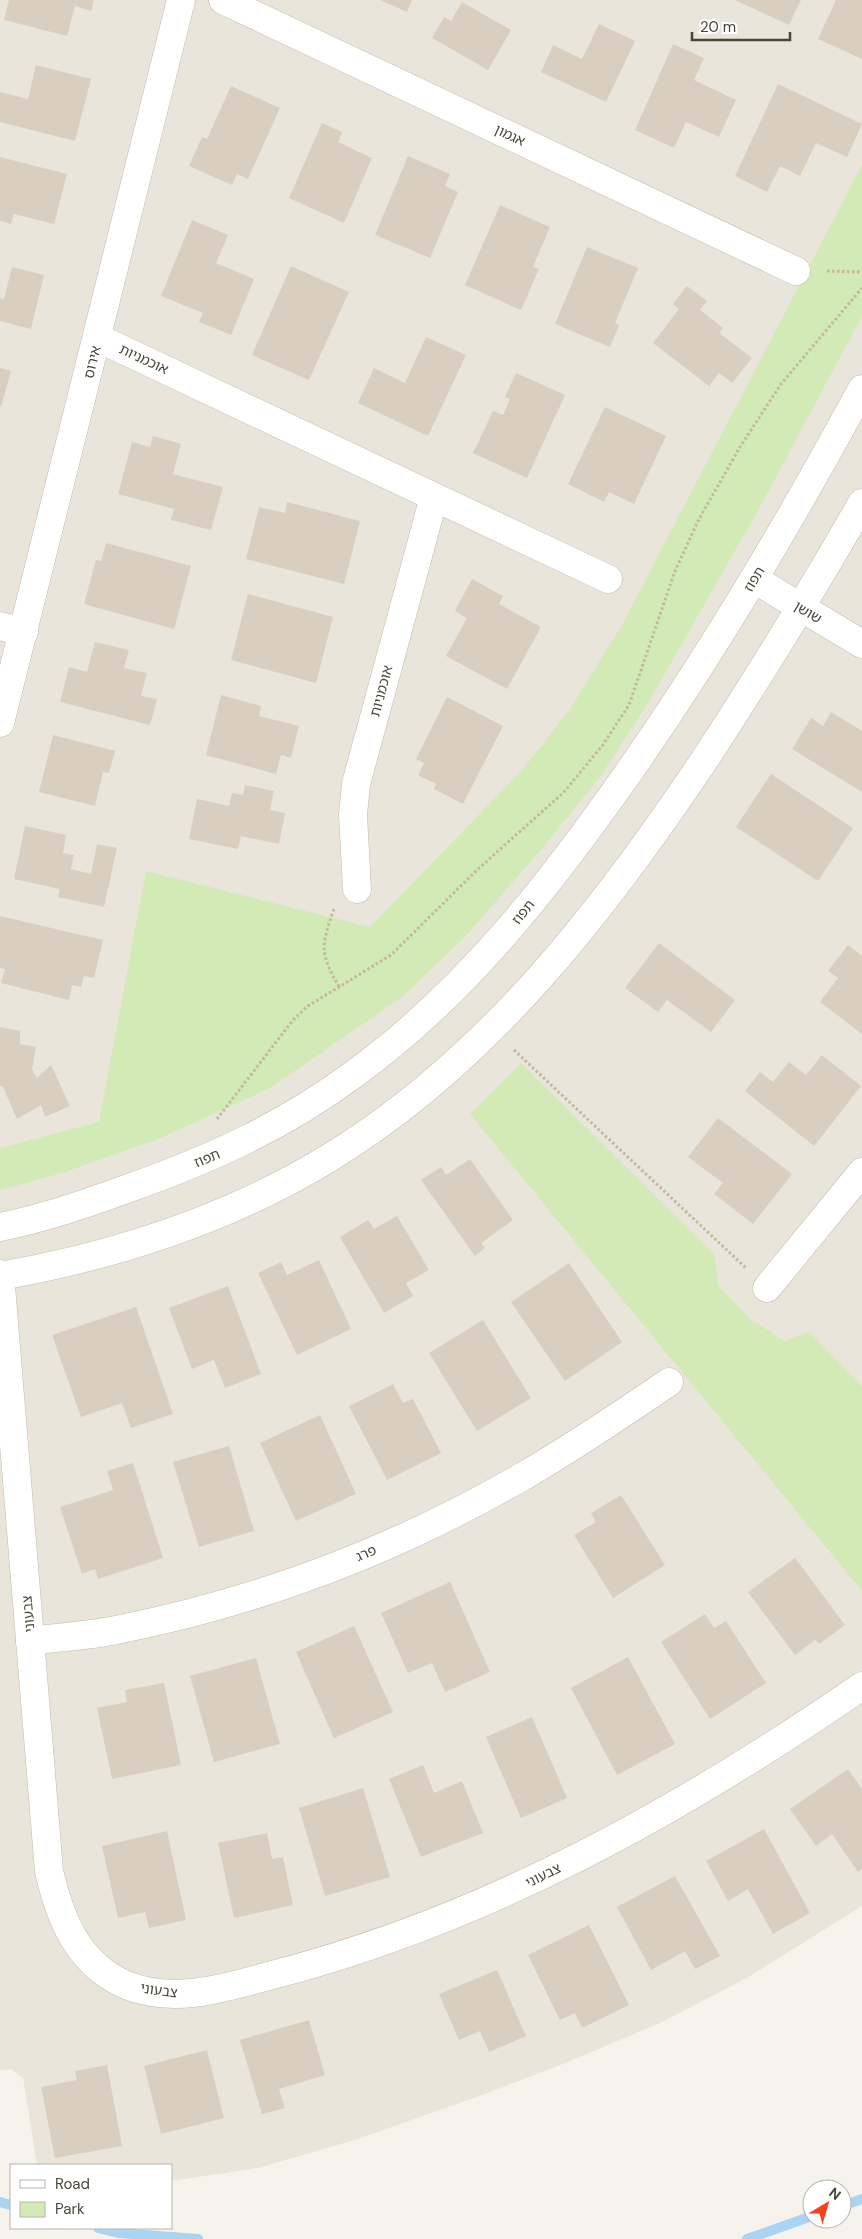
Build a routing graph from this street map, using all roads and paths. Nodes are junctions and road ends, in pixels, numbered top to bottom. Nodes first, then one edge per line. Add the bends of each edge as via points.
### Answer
1 (181, 0) edge
2 (223, 0) edge
3 (796, 271) joint
4 (862, 272) edge
5 (862, 288) edge
6 (98, 338) junction
7 (862, 389) edge
8 (434, 497) junction
9 (862, 503) edge
10 (608, 579) dead end
11 (754, 579) junction
12 (801, 607) junction
13 (12, 629) edge
14 (862, 644) edge
15 (0, 723) edge
16 (346, 896) joint
17 (340, 988) junction
18 (492, 1028) junction
19 (211, 1126) dead end
20 (862, 1172) edge
21 (0, 1227) edge
22 (0, 1275) edge
23 (767, 1288) joint
24 (670, 1382) dead end
25 (30, 1641) junction
26 (862, 1686) edge

1 - 6 street, אירוס
2 - 3 street, אגמון
3 - 4 path
5 - 17 path via 781,384 699,519 675,571 629,705 602,746 564,792 477,870 392,955
6 - 8 street, אוכמניות
6 - 13 street, אירוס
7 - 11 street, תפוז
8 - 10 street, אוכמניות
8 - 16 street, אוכמניות via 356,784
9 - 12 street
11 - 12 street, שושן
11 - 21 street, תפוז via 650,742 560,868 505,934 410,1030 300,1112 240,1144 80,1206
12 - 14 street, שושן
12 - 18 street via 739,708 651,838 553,963
13 - 15 street, אירוס
16 - 17 path via 324,939 326,965
17 - 19 path via 308,1006 293,1020
18 - 22 street via 390,1118 328,1159 264,1194 147,1240 45,1268
18 - 23 path
20 - 23 street
22 - 25 street, צבעוני
24 - 25 street, פרג via 520,1478 362,1556 281,1587 198,1611 115,1630
25 - 26 street, צבעוני via 49,1871 57,1903 68,1931 84,1954 104,1972 127,1985 154,1993 185,1994 219,1989 329,1960 434,1923 534,1880 628,1833 714,1783

